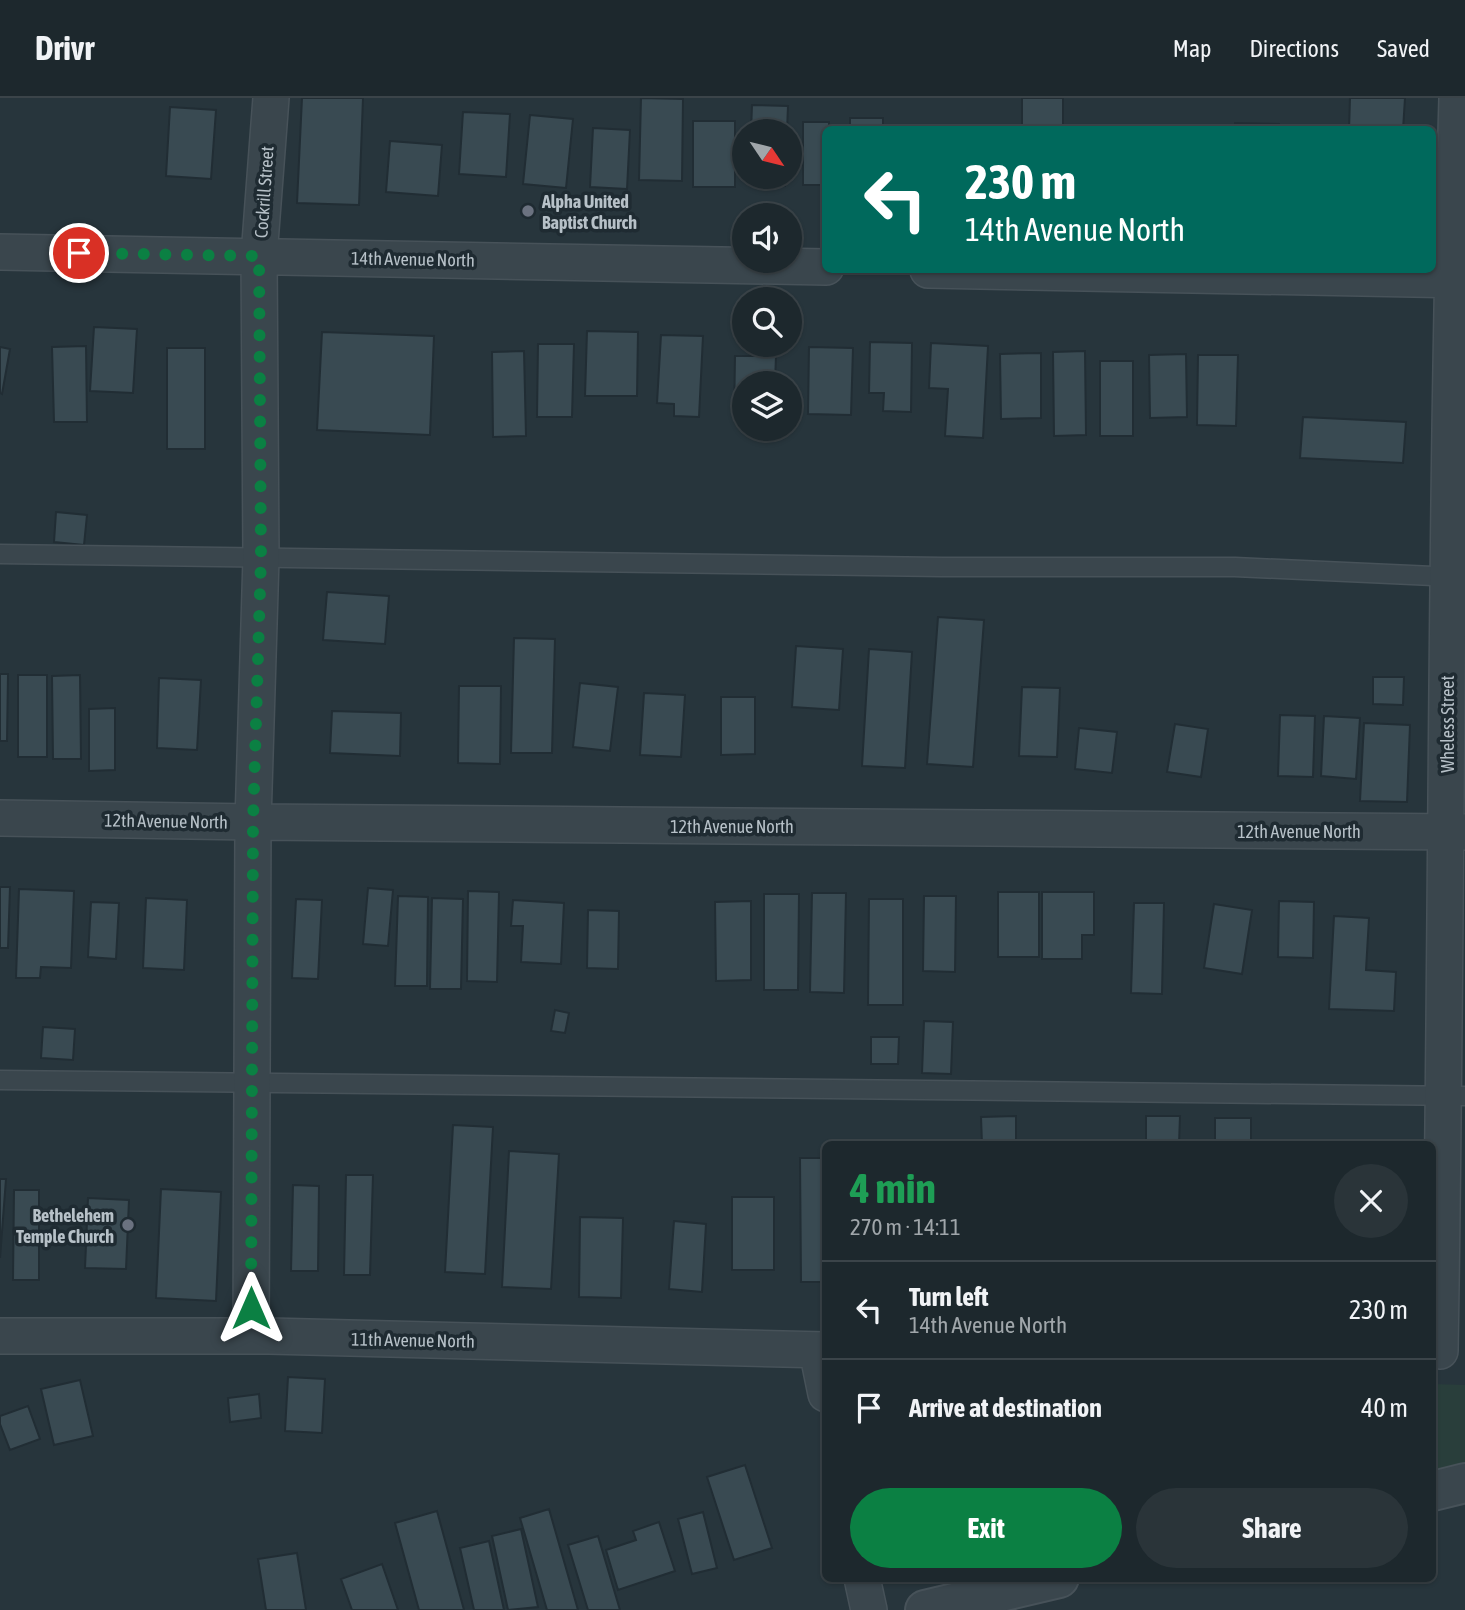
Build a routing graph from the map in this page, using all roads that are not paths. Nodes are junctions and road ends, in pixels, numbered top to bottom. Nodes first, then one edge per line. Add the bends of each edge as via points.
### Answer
1 (271, 98) edge
2 (1457, 98) edge
3 (0, 252) edge
4 (259, 256) junction
5 (822, 267) edge
6 (1087, 273) edge
7 (1458, 280) edge
8 (0, 554) edge
9 (261, 558) junction
10 (1456, 577) edge
11 (0, 818) edge
12 (253, 822) junction
13 (1456, 832) edge
14 (0, 1080) edge
15 (252, 1083) junction
16 (1455, 1096) edge
17 (0, 1336) edge
18 (251, 1336) junction
19 (822, 1350) edge
20 (1446, 1351) edge
21 (1465, 1483) edge
22 (1436, 1490) edge
23 (863, 1582) edge
24 (1042, 1582) edge
25 (869, 1610) edge
26 (925, 1610) edge

1 - 4 street, Cockrill Street
2 - 7 street, Wheless Street
3 - 4 street, 14th Avenue North
4 - 5 street, 14th Avenue North
4 - 9 street, Cockrill Street
6 - 7 street
7 - 10 street, Wheless Street
8 - 9 lane
9 - 10 lane via 1235,567
9 - 12 street, Cockrill Street
10 - 13 street, Wheless Street
11 - 12 street, 12th Avenue North
12 - 13 street, 12th Avenue North
12 - 15 street, Cockrill Street
13 - 16 street, Wheless Street
14 - 15 lane
15 - 16 lane
15 - 18 street, Cockrill Street
16 - 20 street, Wheless Street
17 - 18 street, 11th Avenue North
18 - 19 street, 11th Avenue North
21 - 22 street
23 - 25 street
24 - 26 street

